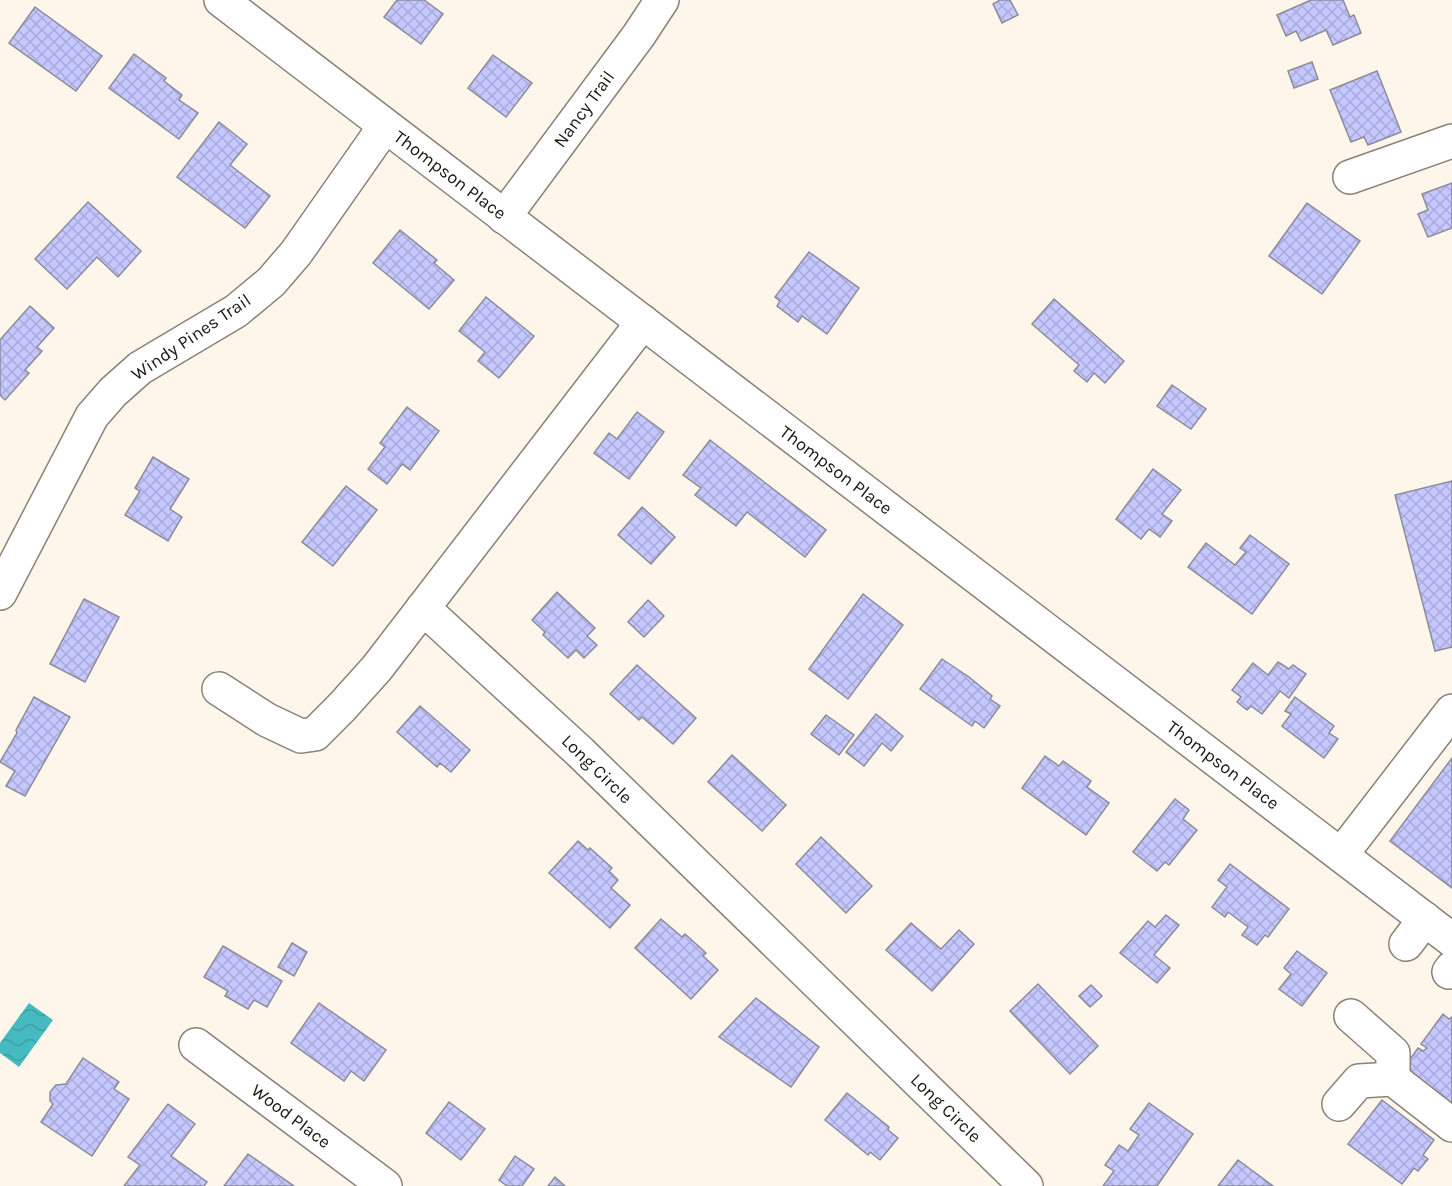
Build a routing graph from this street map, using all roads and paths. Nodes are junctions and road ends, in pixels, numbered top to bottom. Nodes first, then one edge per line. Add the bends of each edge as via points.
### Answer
1 (221, 0) edge
2 (662, 0) edge
3 (386, 126) junction
4 (1452, 141) edge
5 (1350, 177) dead end
6 (504, 217) junction
7 (643, 322) junction
8 (0, 593) edge
9 (423, 608) junction
10 (219, 689) dead end
11 (1452, 711) edge
12 (1341, 855) junction
13 (1452, 940) edge
14 (1351, 1016) dead end
15 (196, 1046) dead end
16 (1393, 1066) junction
17 (1339, 1104) dead end
18 (1452, 1125) edge
19 (385, 1186) edge
20 (1026, 1186) edge

1 - 3 street, Thompson Place
2 - 6 street, Nancy Trail
3 - 6 street, Thompson Place
3 - 8 street, Windy Pines Trail via 271,282 236,311 140,368 92,416
4 - 5 street
6 - 7 street, Thompson Place
7 - 9 street
7 - 12 street, Thompson Place
9 - 10 street via 377,668 315,734 301,736 267,720
9 - 20 street, Long Circle via 580,752
11 - 12 street
12 - 13 street, Thompson Place via 1416,932
14 - 16 street
15 - 19 street, Wood Place
16 - 17 street via 1359,1081
16 - 18 street

